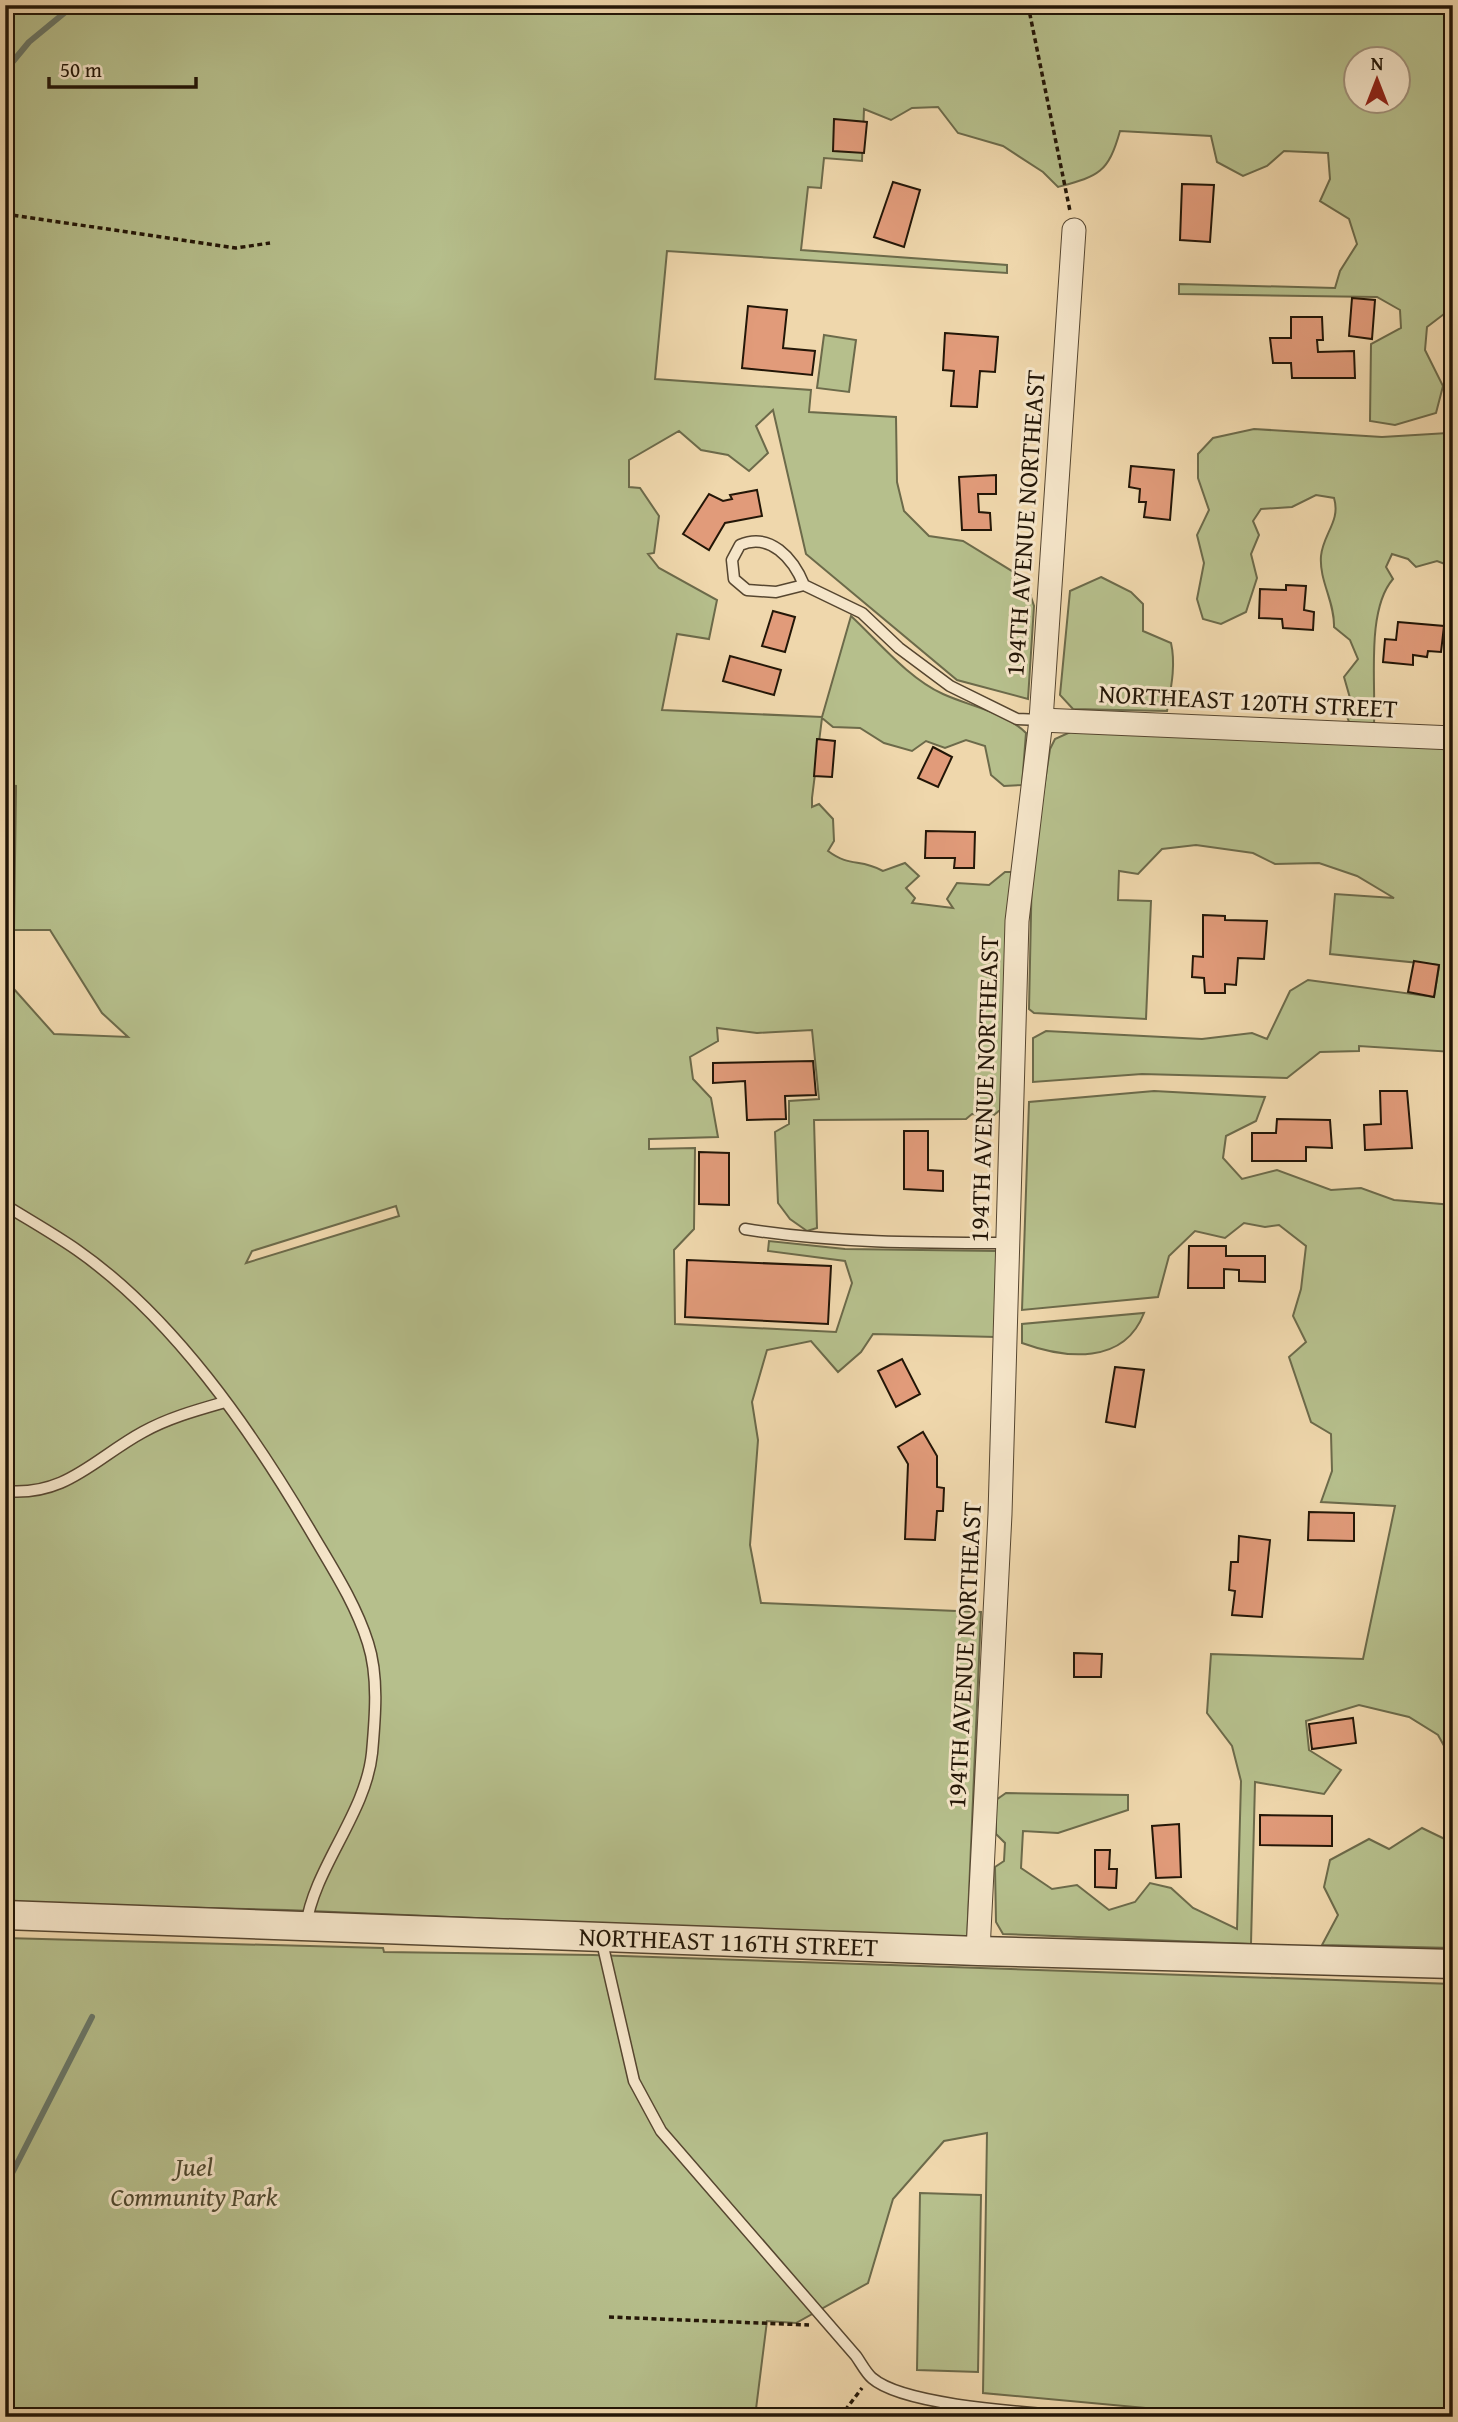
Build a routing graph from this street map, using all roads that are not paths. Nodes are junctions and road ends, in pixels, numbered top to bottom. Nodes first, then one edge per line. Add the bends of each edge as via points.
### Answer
1 (1074, 230) road end
2 (804, 585) junction
3 (1041, 720) junction
4 (1453, 738) edge
5 (5, 1205) edge
6 (745, 1229) dead end
7 (1008, 1243) junction
8 (225, 1402) junction
9 (5, 1490) edge
10 (5, 1916) edge
11 (306, 1926) junction
12 (600, 1937) junction
13 (978, 1951) junction
14 (1453, 1964) edge
15 (1083, 2417) edge

1 - 3 street, 194TH AVENUE NORTHEAST
2 - 2 lane via 776,592 747,590 734,579 732,560 740,545 752,540 771,544 796,565
2 - 3 lane via 862,613 950,686 1017,719
3 - 4 street, NORTHEAST 120TH STREET
3 - 7 street, 194TH AVENUE NORTHEAST via 1017,921
5 - 8 lane via 79,1251 138,1303
6 - 7 lane via 785,1236
7 - 13 street, 194TH AVENUE NORTHEAST
8 - 9 lane via 141,1433 59,1485
8 - 11 lane via 273,1467 353,1604 369,1645 375,1690 372,1757 350,1822 309,1902
10 - 11 street, NORTHEAST 116TH STREET
11 - 12 street, NORTHEAST 116TH STREET
12 - 13 street, NORTHEAST 116TH STREET
12 - 15 lane via 634,2081 661,2131 872,2378 901,2393 938,2400
13 - 14 street, NORTHEAST 116TH STREET

